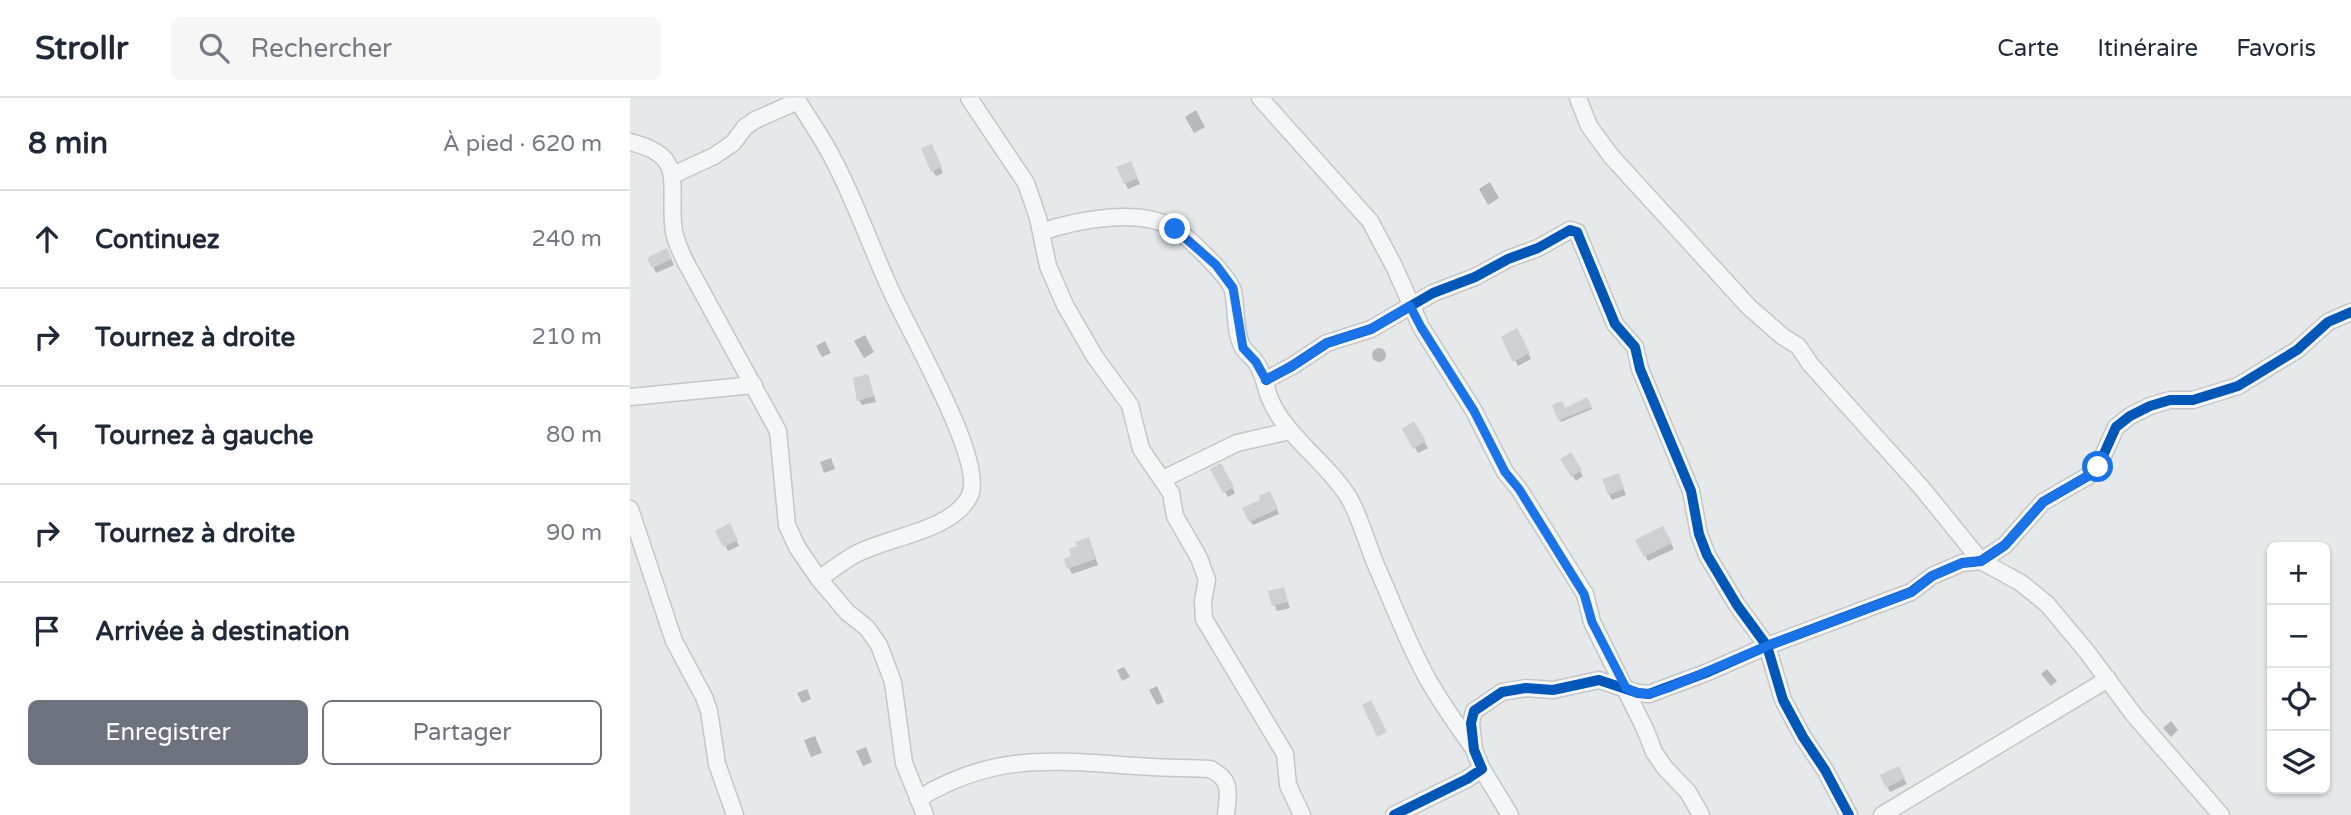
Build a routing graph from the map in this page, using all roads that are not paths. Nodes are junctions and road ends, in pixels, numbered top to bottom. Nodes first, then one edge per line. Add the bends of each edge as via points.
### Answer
1 (969, 98) edge
2 (1260, 98) edge
3 (1578, 98) edge
4 (797, 100) edge
5 (630, 142) edge
6 (673, 175) junction
7 (1041, 232) junction
8 (1410, 306) junction
9 (2351, 312) edge
10 (1266, 380) junction
11 (754, 385) junction
12 (630, 397) edge
13 (1290, 432) junction
14 (1163, 479) junction
15 (630, 509) edge
16 (1981, 561) junction
17 (818, 579) junction
18 (1767, 646) junction
19 (2108, 679) junction
20 (1626, 688) junction
21 (1474, 750) junction
22 (1482, 769) junction
23 (918, 799) junction
24 (734, 815) edge
25 (925, 815) edge
26 (1226, 815) edge
27 (1303, 815) edge
28 (1394, 815) edge
29 (1510, 815) edge
30 (1702, 815) edge
31 (1849, 815) edge
32 (1882, 815) edge
33 (2221, 815) edge

1 - 7 street via 1026,183
2 - 8 street via 1370,221
3 - 16 street via 1589,126 1611,156 1749,307 1798,345
4 - 6 street via 755,120 733,143
4 - 17 street via 847,186 889,287 941,391 965,448 972,485 970,496 955,515 855,555
5 - 6 street via 654,149
6 - 11 street via 674,237
7 - 10 street via 1064,224 1127,217 1175,229 1216,265 1233,288 1243,348
7 - 14 street via 1048,266 1065,305 1130,405 1141,449
8 - 10 street via 1371,329 1327,343
8 - 18 street via 1570,230 1577,232 1615,324 1635,348 1691,491 1707,555
8 - 20 street via 1505,472 1584,594 1592,622
9 - 16 street via 2328,322 2297,351 2238,386 2193,400 2171,400 2130,416 2116,427 2098,467 2043,502 2005,545
10 - 13 street via 1270,398
11 - 12 street
11 - 17 street via 778,431 787,525
13 - 14 street via 1237,443
13 - 21 street via 1337,479 1350,501 1425,675
14 - 27 street via 1175,516 1207,580 1204,619 1284,754 1288,785
15 - 24 street via 674,641 706,704 717,764
16 - 18 street via 1962,563 1932,576 1912,592
16 - 19 street via 2047,604
17 - 23 street via 879,645 893,682 904,763
18 - 20 street via 1649,694
18 - 31 street via 1783,700
19 - 32 street
19 - 33 street
20 - 21 street via 1600,680 1553,690 1502,692 1474,711
20 - 30 street via 1654,752
21 - 22 street
22 - 28 street
22 - 29 street
23 - 25 street
23 - 26 street via 957,778 994,768 1073,761 1210,769 1222,775 1229,789

